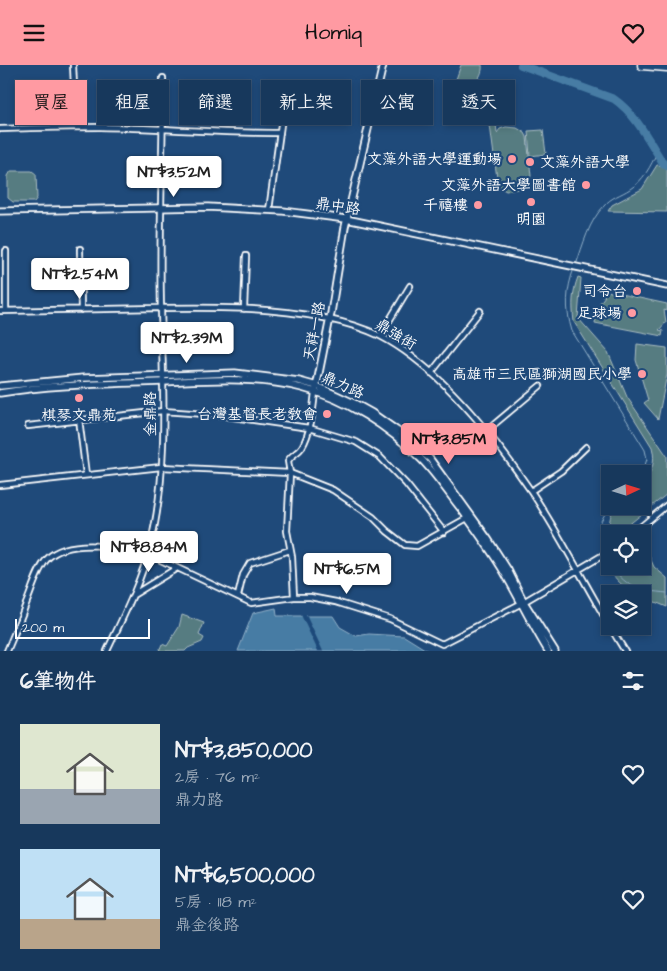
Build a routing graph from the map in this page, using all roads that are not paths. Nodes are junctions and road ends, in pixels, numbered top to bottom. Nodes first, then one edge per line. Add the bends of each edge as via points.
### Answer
1 (73, 65) edge
2 (383, 65) edge
3 (642, 65) edge
4 (658, 66) edge
5 (667, 67) edge
6 (163, 78) dead end
7 (281, 125) edge
8 (76, 127) junction
9 (0, 129) edge
10 (163, 129) junction
11 (280, 133) junction
12 (161, 208) junction
13 (269, 210) junction
14 (0, 211) edge
15 (346, 219) junction
16 (80, 249) dead end
17 (6, 251) dead end
18 (246, 255) dead end
19 (667, 285) edge
20 (410, 286) dead end
21 (161, 308) junction
22 (244, 309) junction
23 (81, 310) junction
24 (0, 311) edge
25 (6, 311) junction
26 (480, 311) dead end
27 (330, 319) junction
28 (380, 336) junction
29 (431, 373) junction
30 (162, 378) junction
31 (0, 386) edge
32 (540, 386) dead end
33 (316, 389) junction
34 (0, 393) edge
35 (163, 411) junction
36 (80, 419) junction
37 (28, 427) dead end
38 (309, 428) junction
39 (486, 432) junction
40 (586, 447) dead end
41 (161, 467) junction
42 (290, 473) junction
43 (86, 475) junction
44 (0, 485) edge
45 (531, 491) junction
46 (667, 505) edge
47 (470, 516) junction
48 (643, 525) edge
49 (444, 531) junction
50 (290, 550) junction
51 (148, 554) junction
52 (601, 557) edge
53 (177, 568) junction
54 (578, 571) junction
55 (132, 596) junction
56 (238, 596) junction
57 (294, 597) junction
58 (522, 603) junction
59 (7, 651) edge
60 (107, 651) edge
61 (548, 651) edge
62 (555, 651) edge
63 (625, 651) edge

1 - 8 street
2 - 15 street, 天祥一路
3 - 4 main road
4 - 5 main road
6 - 10 street, 金鼎路
7 - 11 street
8 - 9 street
8 - 10 street
10 - 11 street
10 - 12 street, 金鼎路
11 - 13 street
12 - 13 street, 鼎中路
12 - 14 street, 鼎中路
12 - 21 street, 金鼎路
13 - 15 street, 鼎中路
15 - 19 street, 鼎中路
15 - 27 street, 天祥一路
16 - 23 street
17 - 25 street
18 - 22 street
20 - 28 street
21 - 22 street, 鼎強街
21 - 23 street, 鼎強街
21 - 30 street, 金鼎路
22 - 27 street, 鼎強街 via 278,310
23 - 25 street, 鼎強街
24 - 25 street, 鼎強街
26 - 29 street
27 - 28 street, 鼎強街
27 - 33 street, 天祥一路
28 - 29 street, 鼎強街
29 - 39 street, 鼎強街
30 - 31 street, 鼎力路 via 83,378
30 - 33 street, 鼎力路 via 241,379
30 - 34 street, 鼎力路
30 - 35 street, 金鼎路
32 - 39 street
33 - 38 street, 天祥一路
33 - 47 street, 鼎力路 via 366,416 408,447
35 - 36 street
35 - 38 street via 219,415
35 - 41 street, 金鼎路
36 - 37 street
36 - 43 street
38 - 42 street, 天祥一路 via 301,448 288,461
38 - 49 street via 356,442 380,457
39 - 45 street, 鼎強街
40 - 45 street via 561,471
41 - 42 street
41 - 43 street
41 - 51 street, 金鼎路 via 159,499
42 - 49 street via 333,490 373,517 405,545 417,546
42 - 50 street, 天祥一路
43 - 44 street
45 - 54 street, 鼎強街
46 - 48 street
47 - 49 street
47 - 58 street, 鼎力路
50 - 56 street via 250,563
50 - 57 street, 天祥一路
51 - 53 street
51 - 55 street, 金鼎路
51 - 59 street via 104,546 56,552 46,560 35,581
52 - 54 street
53 - 55 street
53 - 56 street
54 - 58 street
54 - 63 street, 鼎強街
55 - 60 street, 金鼎路
56 - 57 street via 251,603
57 - 58 street via 336,602 390,619 442,644
58 - 61 street, 鼎力路
58 - 62 street, 鼎力路

